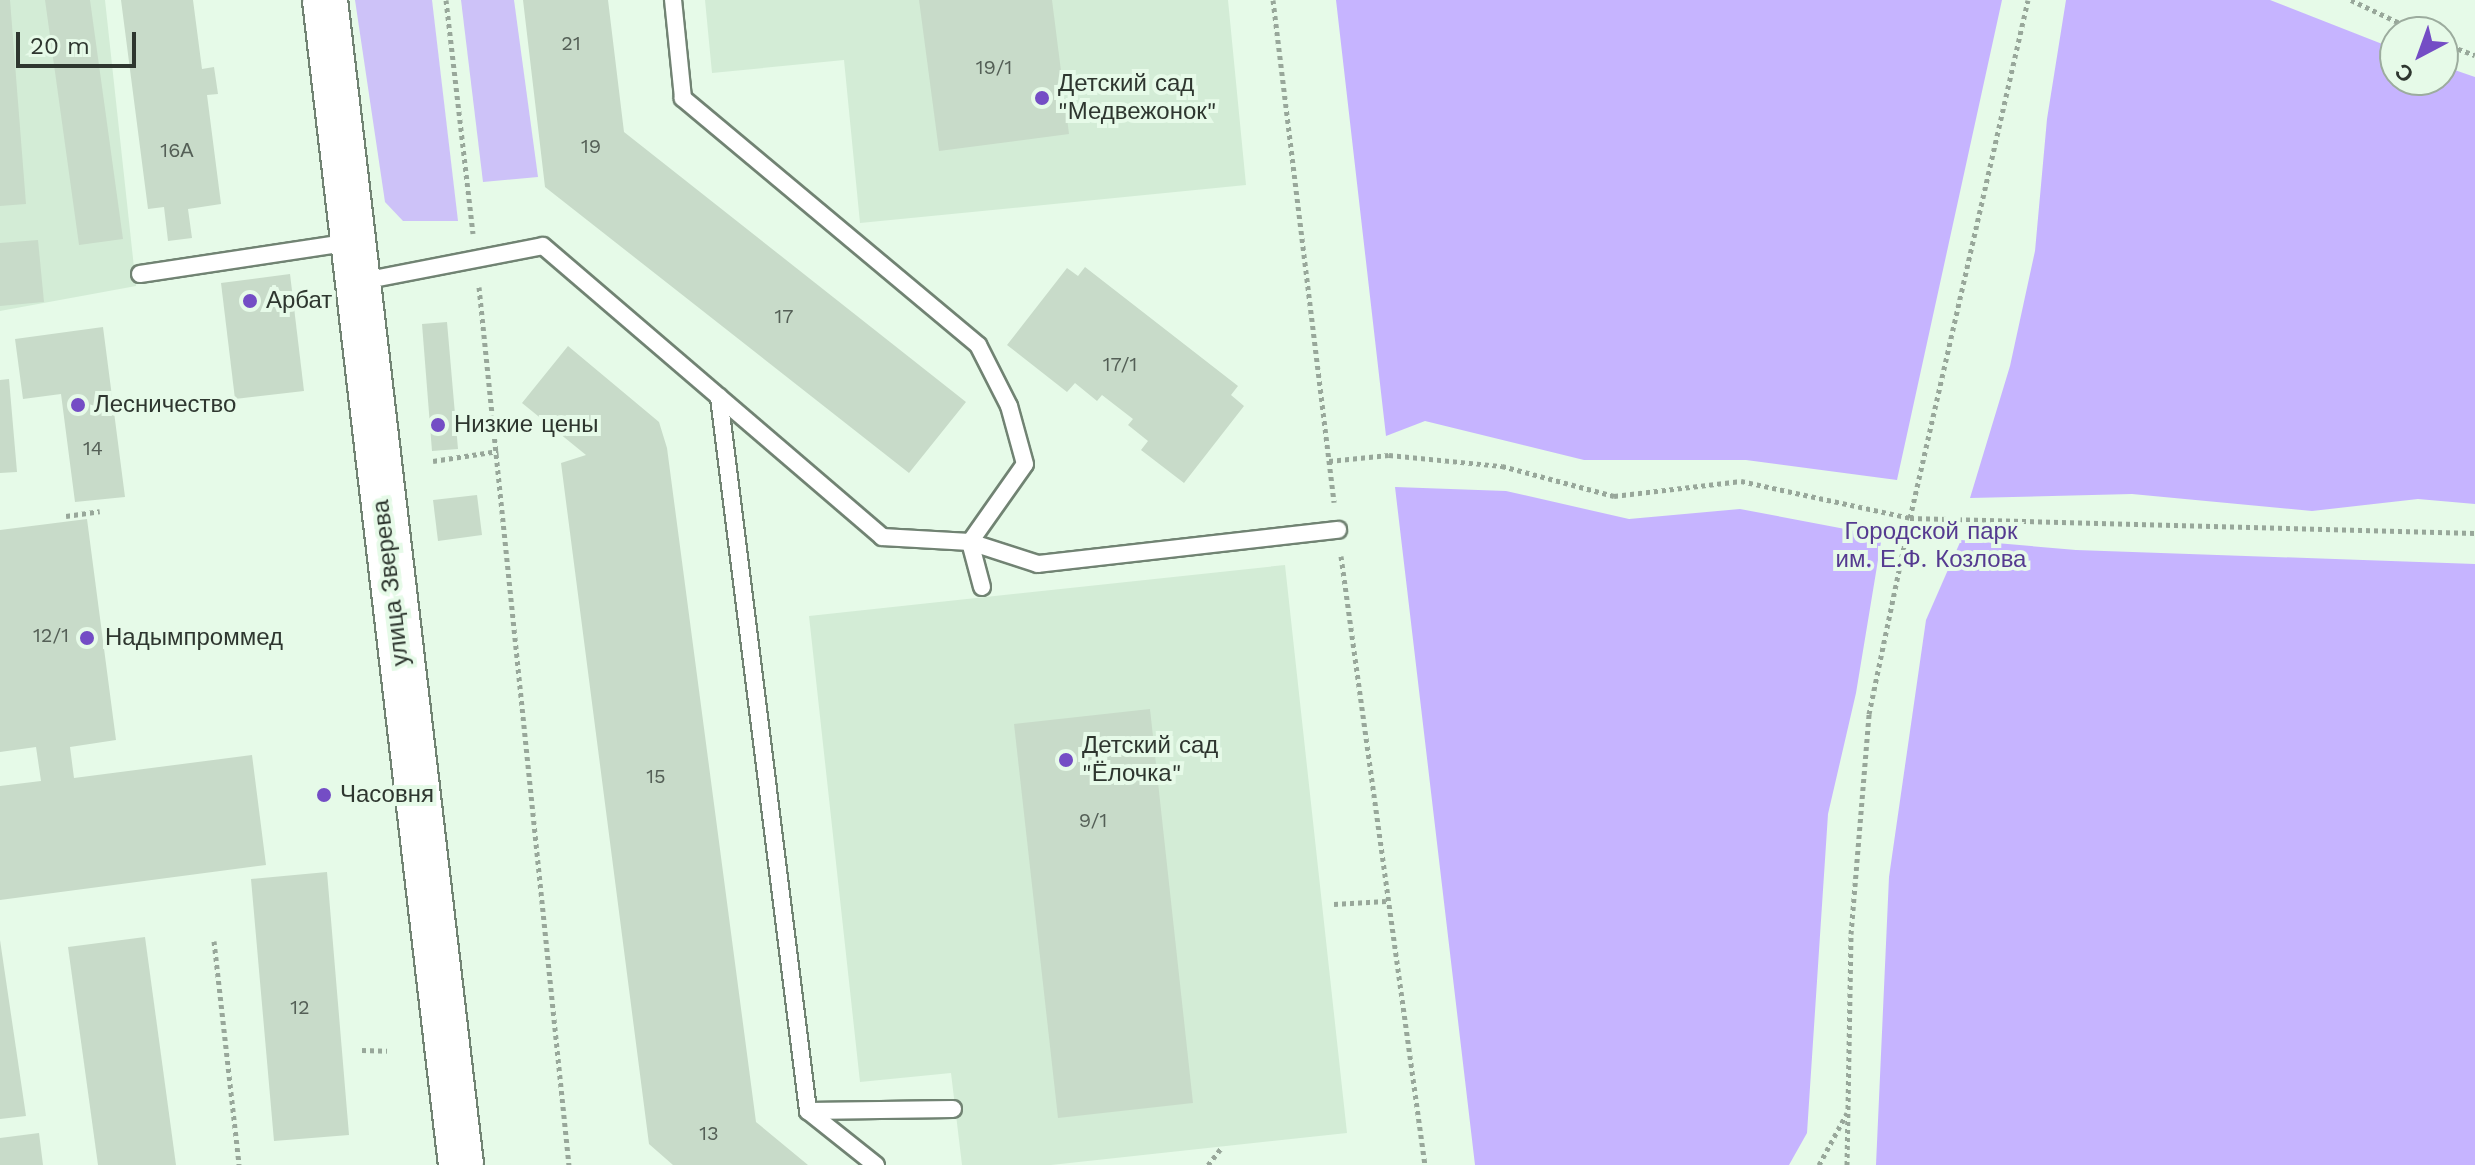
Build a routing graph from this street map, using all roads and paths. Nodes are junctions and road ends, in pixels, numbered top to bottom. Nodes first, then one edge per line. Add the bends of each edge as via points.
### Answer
1 (325, 0) edge
2 (446, 0) edge
3 (673, 0) edge
4 (1273, 0) edge
5 (2028, 0) edge
6 (2351, 0) edge
7 (2385, 16) edge
8 (476, 259) junction
9 (355, 262) junction
10 (140, 274) dead end
11 (719, 397) junction
12 (498, 451) junction
13 (433, 461) dead end
14 (1329, 461) junction
15 (100, 511) dead end
16 (66, 516) dead end
17 (1910, 518) junction
18 (1338, 530) junction
19 (2475, 533) edge
20 (970, 542) junction
21 (982, 587) dead end
22 (1386, 901) junction
23 (1334, 904) dead end
24 (214, 941) dead end
25 (362, 1050) dead end
26 (387, 1051) dead end
27 (953, 1109) dead end
28 (808, 1111) junction
29 (1848, 1111) junction
30 (1222, 1147) dead end
31 (239, 1165) edge
32 (461, 1165) edge
33 (569, 1165) edge
34 (876, 1165) edge
35 (1208, 1165) edge
36 (1425, 1165) edge
37 (1819, 1165) edge
38 (1847, 1165) edge

1 - 9 street, улица Зверева
2 - 8 path
3 - 20 lane via 683,98 978,345 1009,406 1025,464
4 - 14 path
5 - 17 path
6 - 7 path
8 - 9 lane
8 - 11 lane via 543,246
8 - 12 path
9 - 10 lane
9 - 32 street, улица Зверева
11 - 20 lane via 882,537
11 - 28 lane
12 - 13 path
12 - 33 path
14 - 17 path via 1389,455 1502,466 1614,496 1741,481
14 - 18 path
15 - 16 path
17 - 19 path
17 - 29 path via 1869,714 1851,934
18 - 20 lane via 1038,564
18 - 22 path
20 - 21 lane
22 - 23 path
22 - 36 path
24 - 31 path
25 - 26 path
27 - 28 lane
28 - 34 lane
29 - 37 path
29 - 38 path
30 - 35 path

